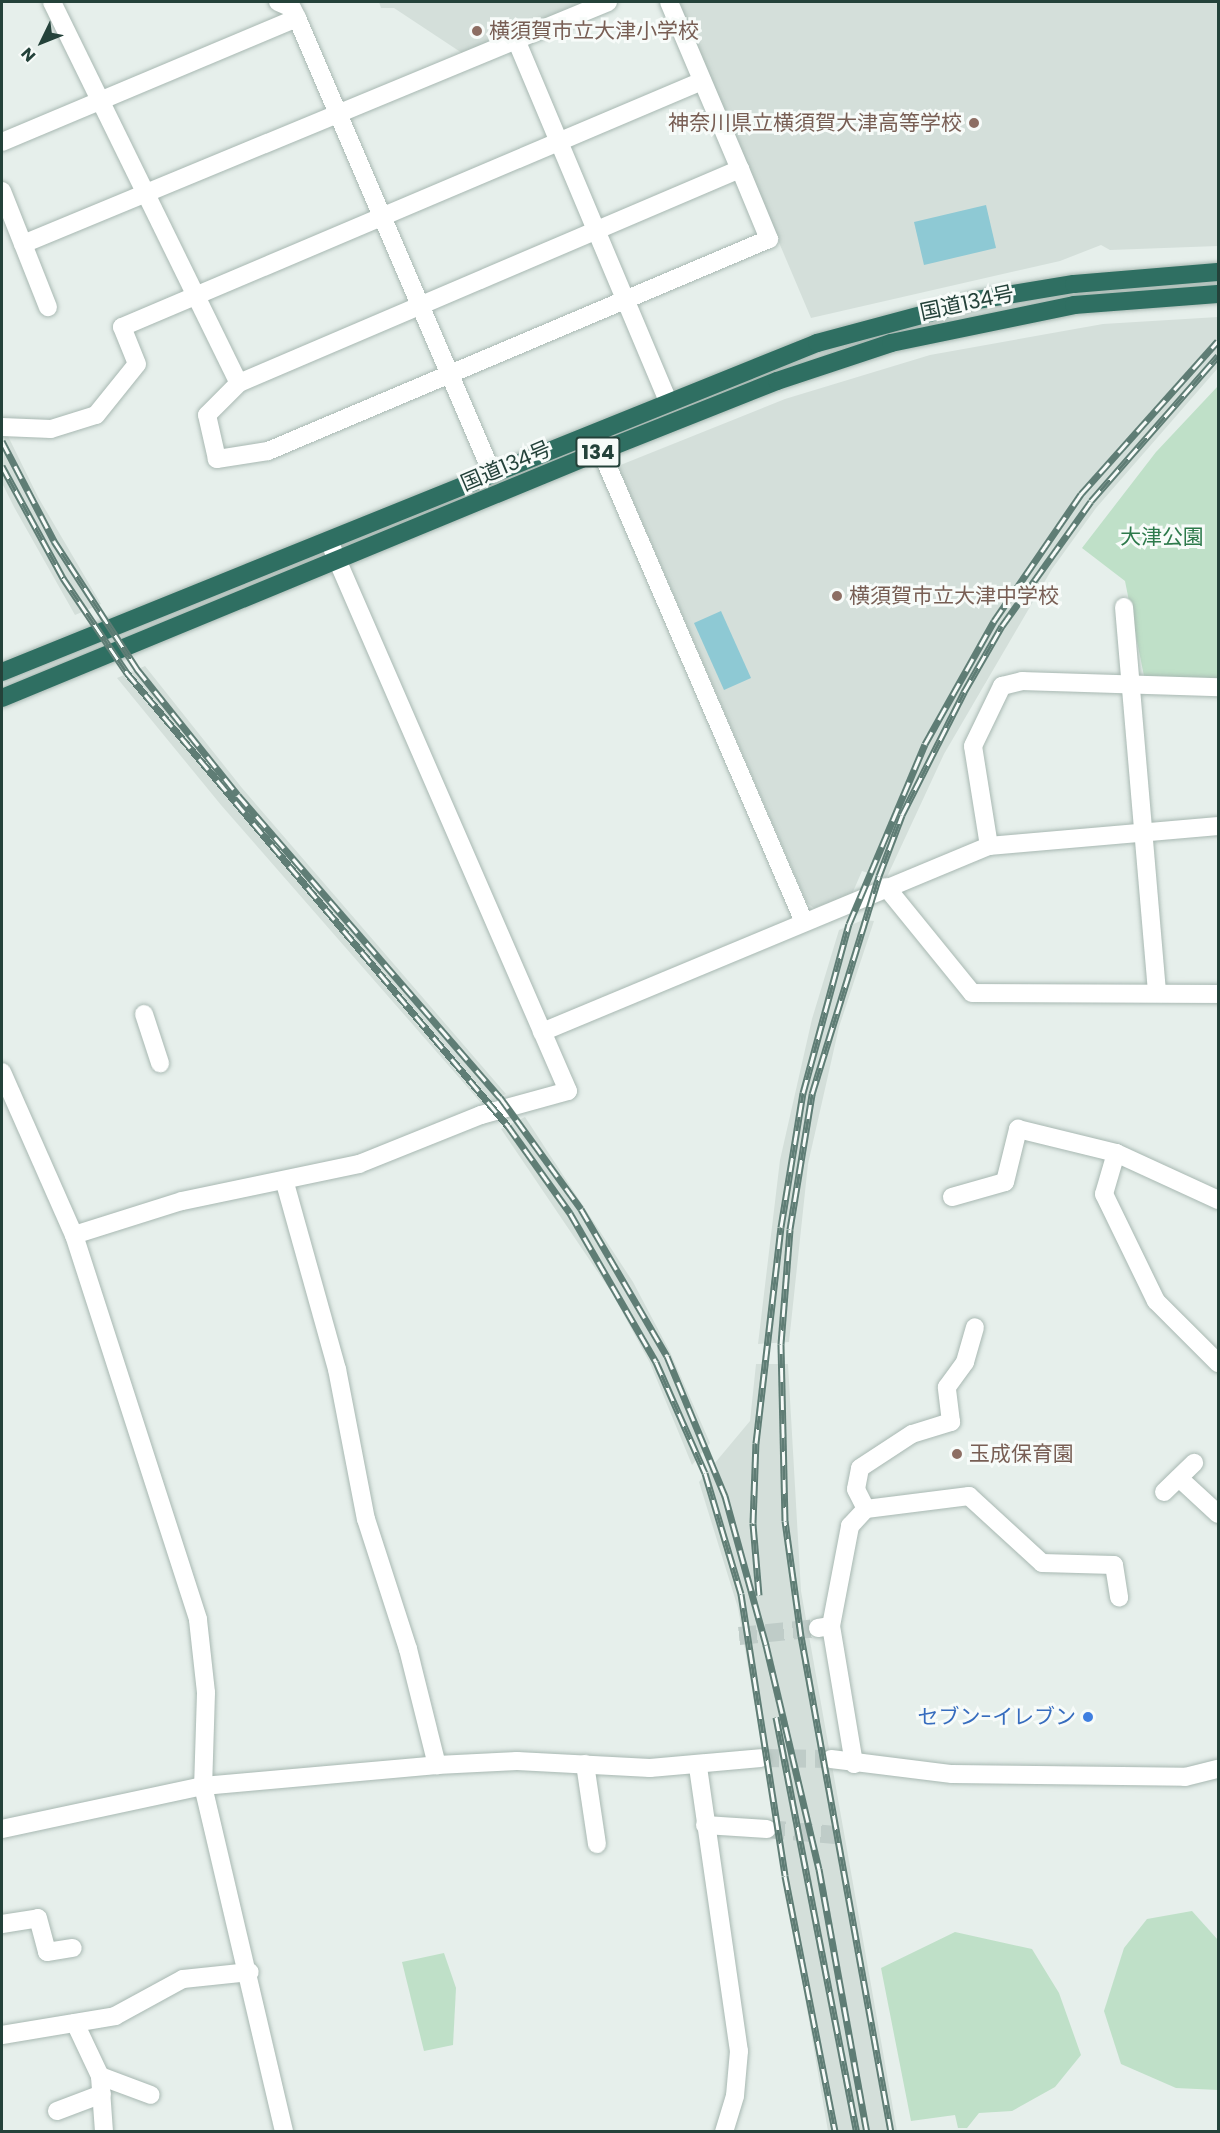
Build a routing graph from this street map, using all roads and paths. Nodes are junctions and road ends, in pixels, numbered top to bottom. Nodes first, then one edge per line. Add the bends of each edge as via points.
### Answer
1 (52, 2) edge
2 (278, 2) edge
3 (606, 2) edge
4 (669, 2) edge
5 (297, 18) junction
6 (517, 42) junction
7 (702, 81) junction
8 (102, 100) junction
9 (338, 114) junction
10 (2, 142) edge
11 (560, 145) junction
12 (740, 169) junction
13 (2, 191) edge
14 (150, 193) junction
15 (383, 217) junction
16 (596, 230) junction
17 (23, 244) junction
18 (1218, 272) edge
19 (198, 293) junction
20 (1218, 294) edge
21 (627, 303) junction
22 (420, 305) junction
23 (48, 307) dead end
24 (451, 376) junction
25 (239, 382) junction
26 (668, 401) junction
27 (2, 427) edge
28 (601, 451) junction
29 (492, 473) junction
30 (329, 541) junction
31 (338, 561) junction
32 (1124, 607) dead end
33 (2, 672) edge
34 (1132, 685) junction
35 (1218, 687) edge
36 (2, 698) edge
37 (1218, 826) edge
38 (1145, 831) junction
39 (989, 846) junction
40 (886, 887) junction
41 (804, 922) junction
42 (1157, 993) junction
43 (1218, 994) edge
44 (144, 1014) dead end
45 (542, 1032) junction
46 (160, 1063) dead end
47 (2, 1072) edge
48 (1116, 1153) junction
49 (285, 1183) junction
50 (952, 1197) dead end
51 (1218, 1200) edge
52 (74, 1235) junction
53 (975, 1327) dead end
54 (1218, 1363) edge
55 (1194, 1463) dead end
56 (1179, 1478) junction
57 (1164, 1492) dead end
58 (866, 1509) junction
59 (1218, 1514) edge
60 (1119, 1598) dead end
61 (761, 1758) tunnel mouth
62 (831, 1759) tunnel mouth
63 (585, 1764) junction
64 (854, 1764) junction
65 (437, 1765) junction
66 (698, 1767) junction
67 (1218, 1770) edge
68 (203, 1786) junction
69 (705, 1825) junction
70 (2, 1829) edge
71 (767, 1829) tunnel mouth
72 (597, 1844) dead end
73 (2, 1924) edge
74 (73, 1948) dead end
75 (250, 1972) junction
76 (75, 2023) junction
77 (2, 2035) edge
78 (100, 2076) junction
79 (102, 2094) junction
80 (151, 2095) dead end
81 (57, 2111) dead end
82 (104, 2132) edge
83 (284, 2132) edge
84 (724, 2132) edge

1 - 8 street
2 - 5 street
3 - 6 street
4 - 7 street
5 - 8 street
5 - 9 street
6 - 9 street
6 - 11 street
7 - 11 street
7 - 12 street
8 - 10 street
8 - 14 street
9 - 14 street
9 - 15 street
11 - 15 street
11 - 16 street
12 - 16 street
12 - 21 street via 770,239
13 - 17 street
14 - 17 street
14 - 19 street
15 - 19 street
15 - 22 street
16 - 21 street
16 - 22 street
17 - 23 street
18 - 26 highway, 国道134号 / 134 via 1074,284 977,300 817,344
19 - 25 street
19 - 27 street via 122,327 137,364 96,415 51,429
20 - 28 highway, 国道134号 / 134 via 1074,305 891,343 777,381
21 - 24 street
21 - 26 street
22 - 24 street
22 - 25 street
24 - 25 street via 268,451 217,459 207,415
24 - 29 street
26 - 29 highway, 国道134号 / 134
28 - 31 highway, 国道134号 / 134
28 - 41 street
29 - 30 highway, 国道134号 / 134
30 - 31 street
30 - 33 highway, 国道134号 / 134
31 - 36 highway, 国道134号 / 134
31 - 45 street
32 - 34 street
34 - 35 street
34 - 38 street
34 - 39 street via 1022,681 1002,686 973,746
37 - 38 street
38 - 39 street
38 - 42 street
39 - 40 street
40 - 41 street
40 - 42 street via 972,993
41 - 45 street
42 - 43 street
44 - 46 street
45 - 49 street via 568,1091 481,1115 359,1164
47 - 52 street
48 - 50 street via 1017,1129 1005,1182
48 - 51 street
48 - 54 street via 1104,1194 1156,1301
49 - 52 street via 182,1201
49 - 65 street via 337,1369 366,1519 408,1649
52 - 68 street via 198,1620 206,1693
53 - 58 street via 965,1362 947,1388 951,1422 912,1434 860,1468 856,1489
55 - 56 street
56 - 57 street
56 - 59 street
58 - 60 street via 969,1496 1042,1563 1114,1565
58 - 64 street via 850,1526 824,1627
61 - 66 street
62 - 64 street
63 - 65 street
63 - 66 street
63 - 72 street
64 - 67 street via 952,1774 1185,1777
65 - 68 street
66 - 69 street
68 - 70 street
68 - 75 street
69 - 71 street
69 - 84 street via 739,2051 735,2096
73 - 74 street via 38,1918 47,1952
75 - 76 street via 183,1979 115,2016
75 - 83 street
76 - 77 street
76 - 78 street
78 - 79 street
78 - 80 street
79 - 81 street
79 - 82 street

